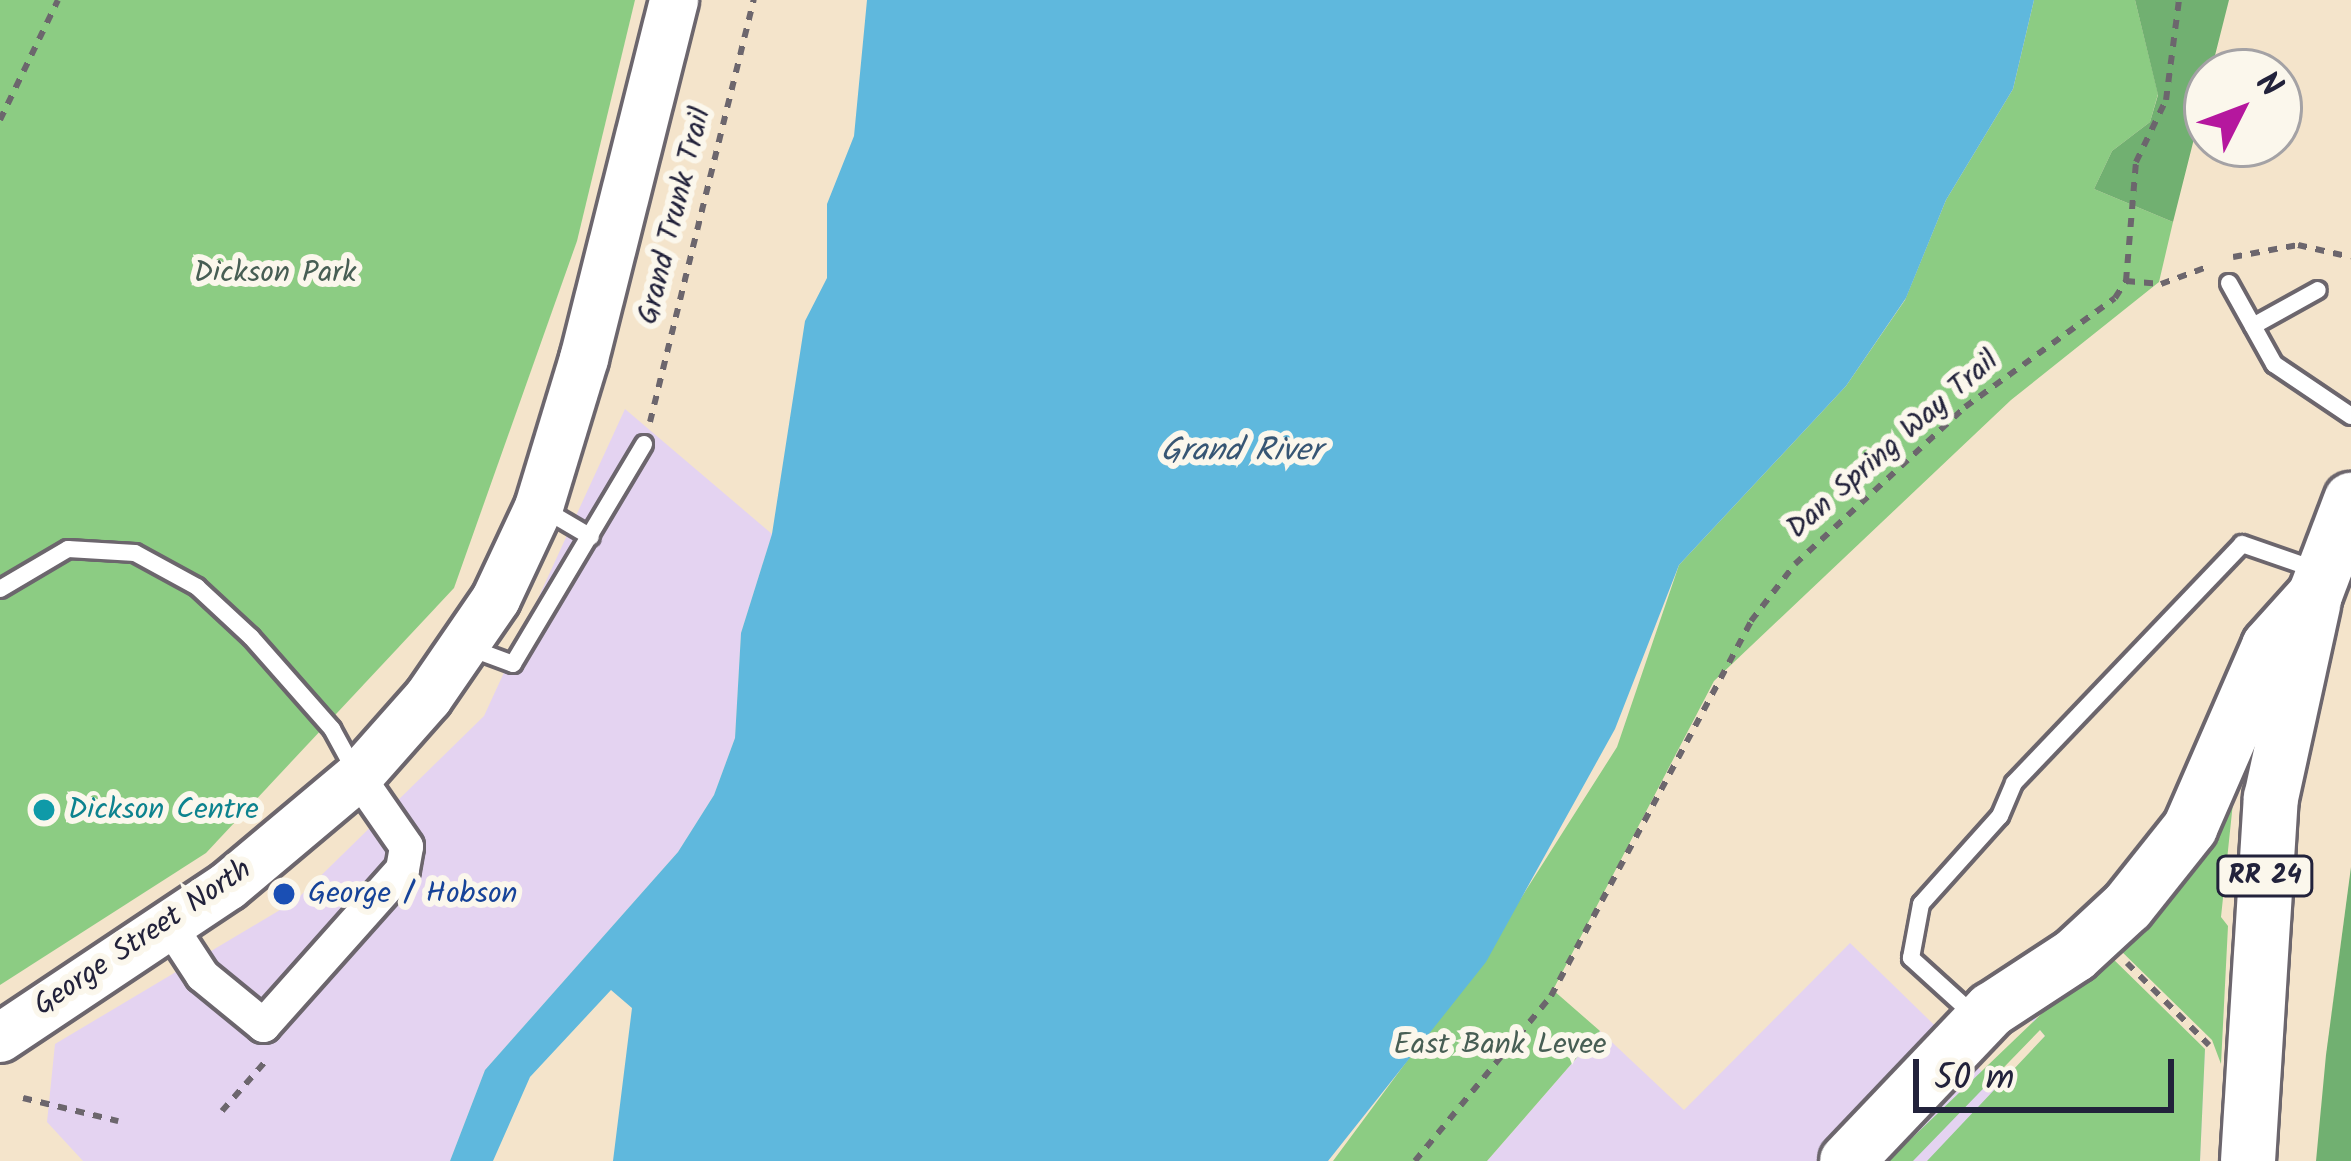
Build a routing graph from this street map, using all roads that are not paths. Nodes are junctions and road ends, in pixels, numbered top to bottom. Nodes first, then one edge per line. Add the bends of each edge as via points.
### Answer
1 (674, 0) edge
2 (2229, 283) dead end
3 (2318, 290) dead end
4 (2253, 326) junction
5 (2351, 416) edge
6 (644, 444) road end
7 (2351, 500) edge
8 (539, 507) junction
9 (591, 537) junction
10 (2319, 584) junction
11 (0, 590) edge
12 (464, 645) junction
13 (358, 777) junction
14 (168, 923) junction
15 (1981, 1022) junction
16 (0, 1039) edge
17 (1847, 1161) edge
18 (2248, 1161) edge

1 - 8 main road, George Street North
2 - 4 lane
3 - 4 lane
4 - 5 lane via 2274,364
6 - 9 lane
7 - 10 main road, RR 24
8 - 9 lane
8 - 12 main road, George Street North
9 - 12 lane via 513,664
10 - 15 main road, RR 24 via 2269,646 2190,828 2098,934
10 - 15 lane via 2242,544 2014,783 2000,816 1921,904 1911,958
10 - 18 main road, RR 24 via 2271,798
11 - 13 lane via 68,549 135,553 197,587 263,650 332,730
12 - 13 main road, George Street North
13 - 14 main road, George Street North via 228,886
13 - 14 street via 406,846 402,869 263,1025 202,975
14 - 16 main road, George Street North
15 - 17 main road, RR 24

